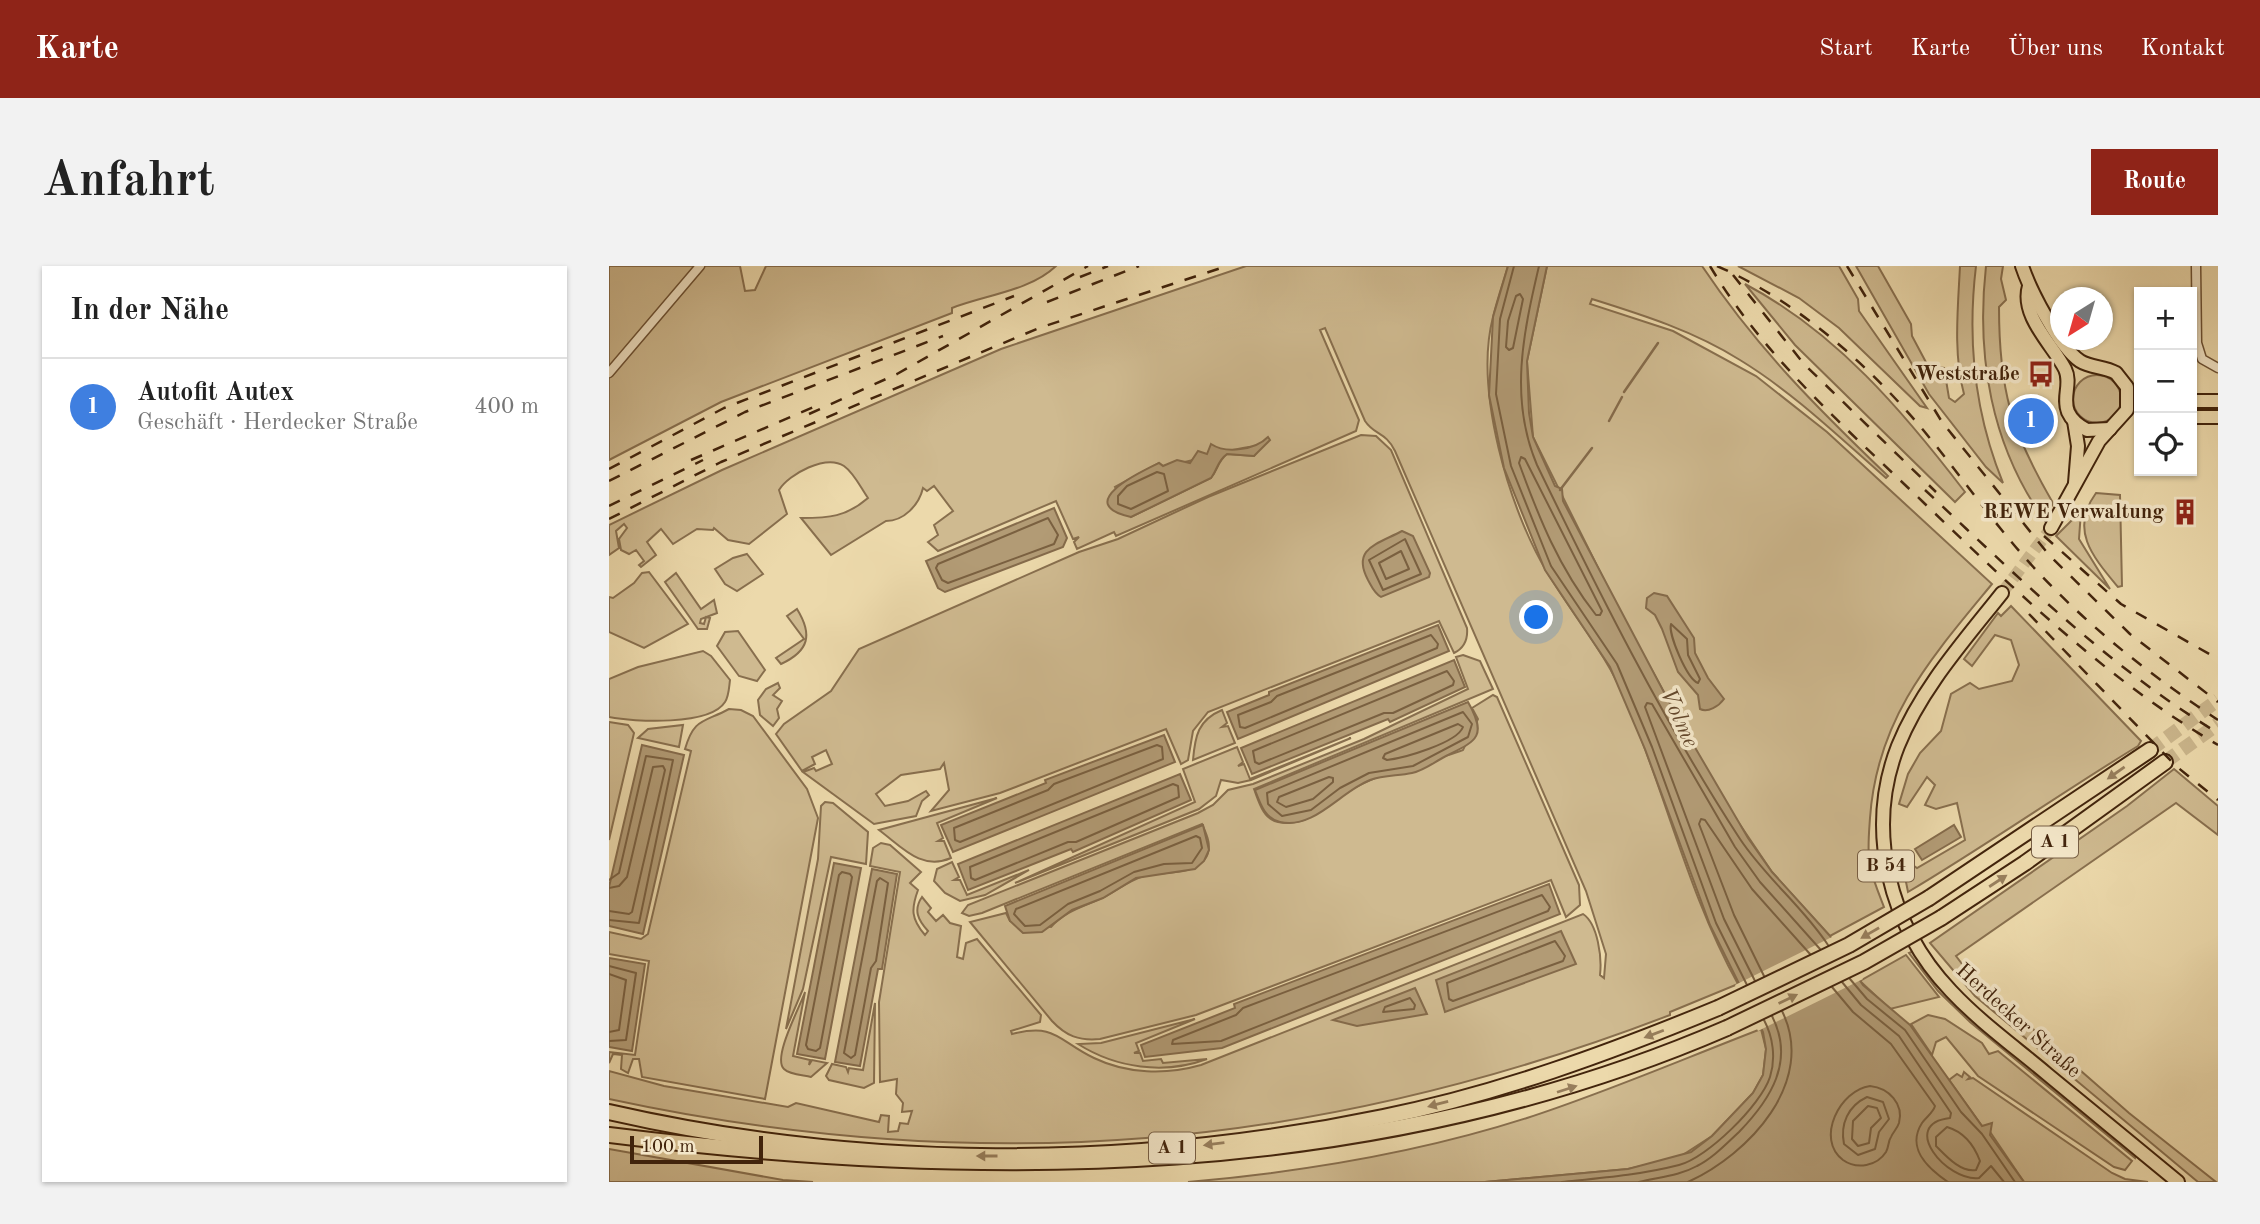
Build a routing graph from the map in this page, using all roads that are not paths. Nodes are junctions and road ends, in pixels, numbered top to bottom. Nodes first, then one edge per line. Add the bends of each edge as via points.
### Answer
1 (700, 266) edge
2 (2022, 266) edge
3 (2196, 266) edge
4 (2029, 286) junction
5 (2092, 368) junction
6 (2218, 368) edge
7 (609, 373) edge
8 (2067, 388) junction
9 (2134, 395) edge
10 (2197, 401) edge
11 (2218, 401) edge
12 (2134, 417) edge
13 (2197, 417) edge
14 (2218, 417) edge
15 (2123, 418) junction
16 (2074, 421) junction
17 (2110, 428) junction
18 (2075, 483) junction
19 (2051, 528) tunnel mouth
20 (2002, 593) tunnel mouth
21 (2150, 750) tunnel mouth
22 (2165, 762) tunnel mouth
23 (609, 1112) edge
24 (609, 1135) edge
25 (1152, 1173) dead end
26 (874, 1174) dead end
27 (2178, 1182) edge

1 - 7 street
2 - 4 main road
3 - 6 street via 2197,343 2202,359
4 - 5 main road via 2056,335 2078,360
4 - 8 main road via 2031,312 2065,368
5 - 8 main road
5 - 9 main road via 2116,373
8 - 16 main road via 2066,406
9 - 15 main road
10 - 11 main road
12 - 15 main road
13 - 14 main road
15 - 17 main road
16 - 17 main road via 2092,430
16 - 18 main road via 2078,446
17 - 18 main road
18 - 19 main road
20 - 27 main road, Herdecker Straße / B 54 via 1934,681 1898,746 1883,808 1890,884 1915,943 1949,990
21 -> 23 highway, A 1, bridge via 1929,898 1849,945 1718,1008 1556,1069 1438,1104 1305,1131 1096,1155 913,1155 769,1141
25 -> 22 highway, A 1, bridge via 1304,1154 1473,1118 1621,1071 1727,1028 1864,962 1941,918
24 - 26 highway via 772,1165

